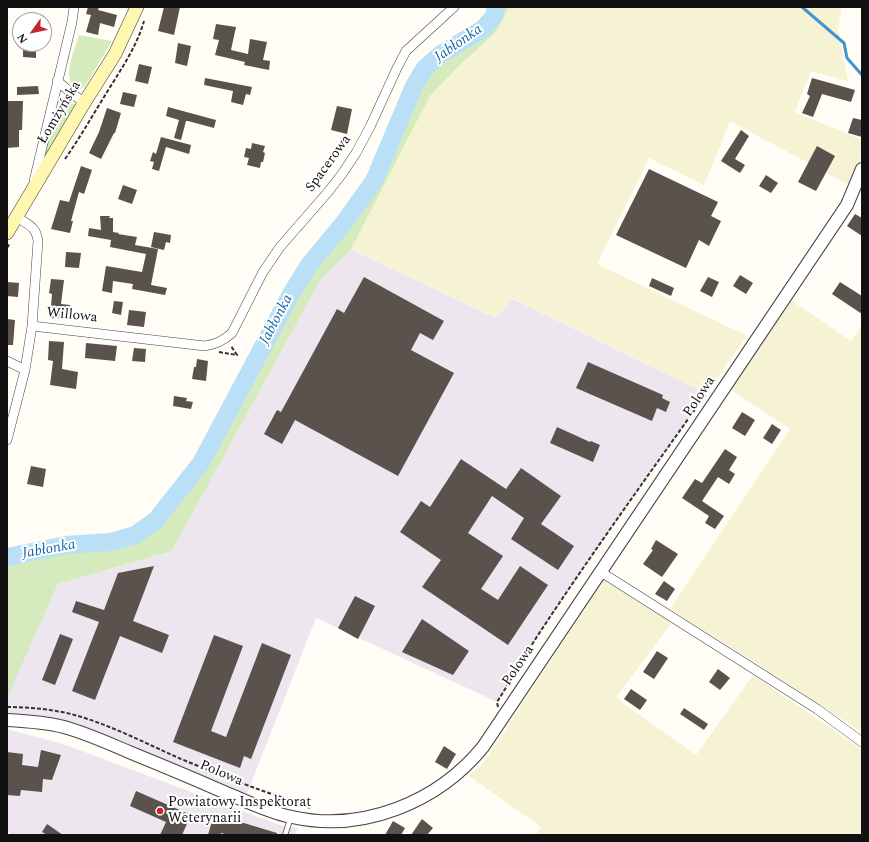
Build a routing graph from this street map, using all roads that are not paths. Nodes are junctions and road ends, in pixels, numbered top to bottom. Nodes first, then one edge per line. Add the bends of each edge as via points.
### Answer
1 (74, 7) edge
2 (137, 7) edge
3 (454, 7) edge
4 (57, 81) junction
5 (84, 103) junction
6 (862, 169) edge
7 (31, 194) junction
8 (17, 217) junction
9 (7, 233) edge
10 (32, 326) junction
11 (228, 342) joint
12 (7, 361) edge
13 (25, 370) junction
14 (7, 440) edge
15 (601, 572) junction
16 (7, 720) edge
17 (862, 742) edge
18 (290, 817) junction
19 (285, 835) edge

1 - 4 street
2 - 5 main road, Łomżyńska via 115,54
3 - 11 street, Spacerowa via 406,51 356,153 263,272
4 - 5 street
4 - 7 street
5 - 7 main road, Łomżyńska
6 - 15 street, Polowa via 847,205
7 - 8 main road, Łomżyńska
8 - 9 main road, Łomżyńska
8 - 10 street, Willowa via 34,228 38,241
10 - 11 street, Willowa via 205,346
10 - 13 street
12 - 13 street
13 - 14 street
15 - 17 street via 818,709
15 - 18 street, Polowa via 483,747 458,773 434,791 384,813 344,821
16 - 18 street, Polowa via 64,727 92,736 250,803
18 - 19 lane

